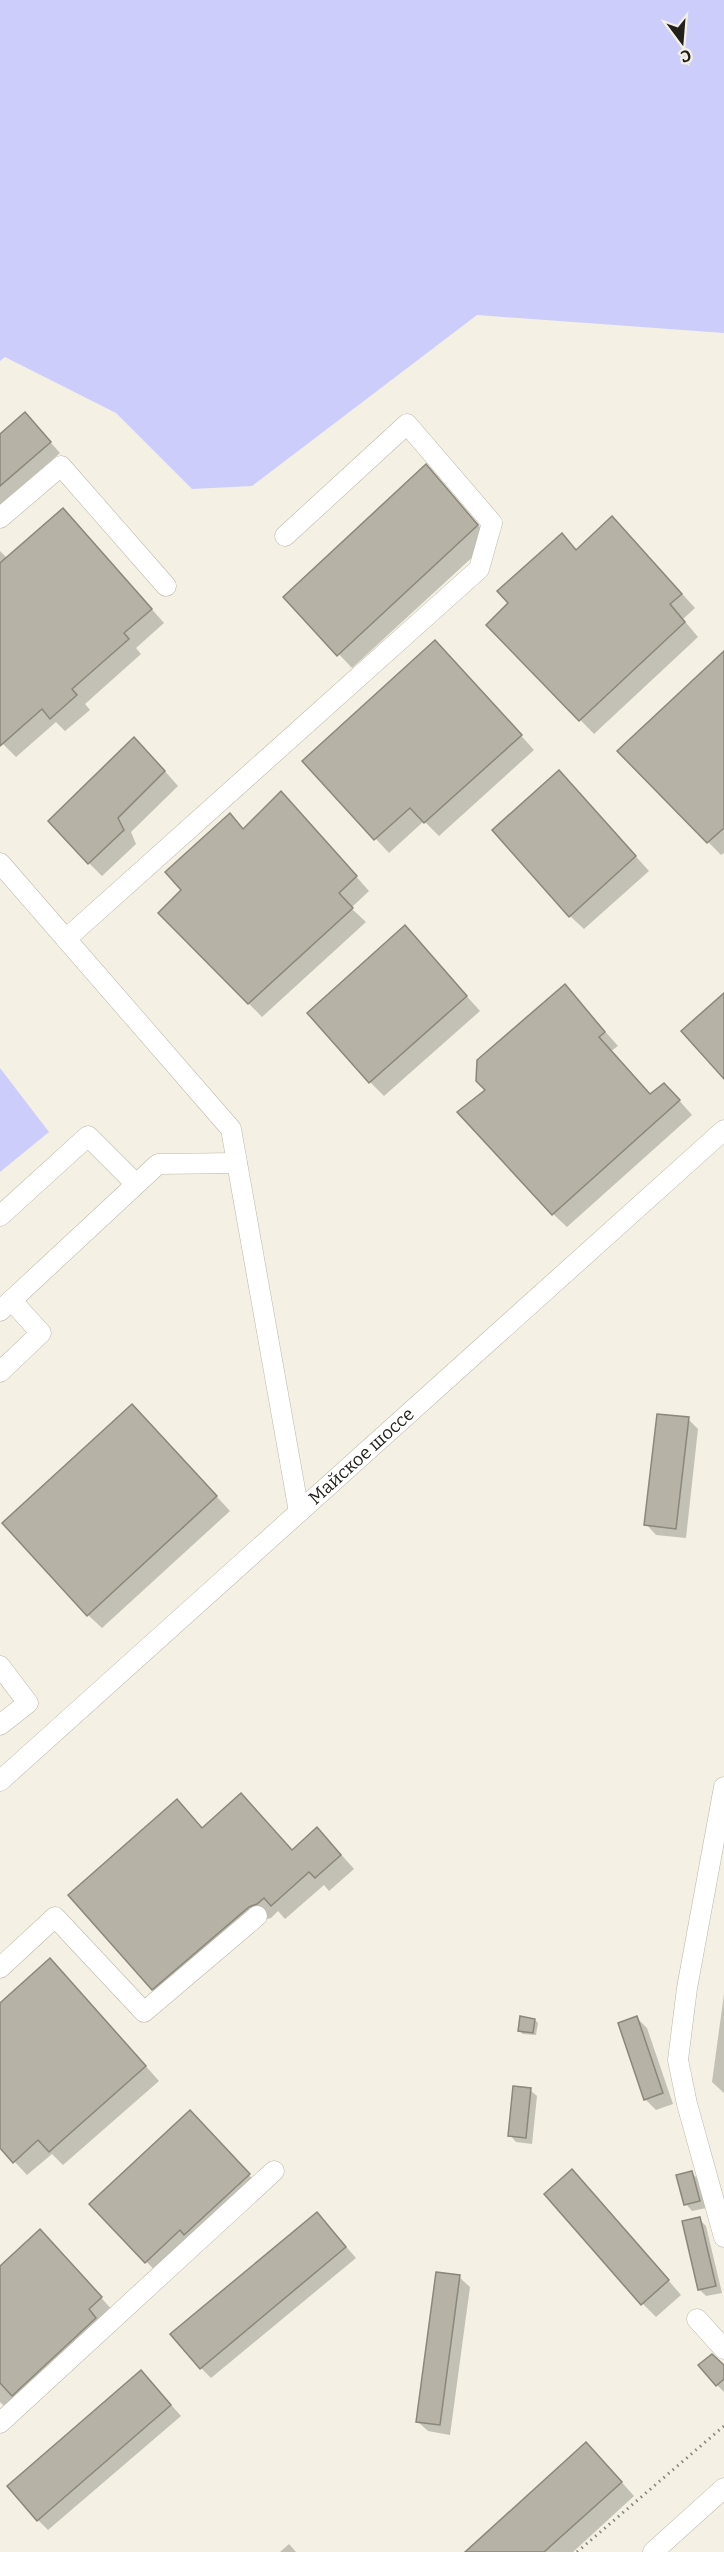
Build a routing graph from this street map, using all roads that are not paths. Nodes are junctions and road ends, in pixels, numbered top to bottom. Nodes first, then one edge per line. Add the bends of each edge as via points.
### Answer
1 (0, 518) edge
2 (285, 536) dead end
3 (166, 586) dead end
4 (0, 863) edge
5 (66, 939) junction
6 (724, 1130) edge
7 (237, 1163) junction
8 (136, 1184) junction
9 (0, 1216) edge
10 (5, 1305) edge
11 (0, 1372) edge
12 (299, 1512) junction
13 (0, 1666) edge
14 (0, 1725) edge
15 (0, 1781) edge
16 (724, 1787) edge
17 (257, 1916) dead end
18 (0, 1968) edge
19 (274, 2171) dead end
20 (724, 2237) edge
21 (697, 2319) dead end
22 (724, 2349) edge
23 (0, 2423) edge
24 (724, 2488) edge
25 (653, 2552) edge

1 - 3 street via 61,466
2 - 5 street via 407,424 492,524 479,568
4 - 5 street
5 - 7 street via 231,1129
6 - 12 street, Майское шоссе
7 - 8 street via 158,1164
7 - 12 street
8 - 9 street via 88,1136
8 - 10 street
10 - 11 street via 41,1333
12 - 15 street, Майское шоссе
13 - 14 street via 28,1703
16 - 20 street via 687,1988 678,2060
17 - 18 street via 144,2012 55,1917
19 - 23 street
21 - 22 street
24 - 25 street

